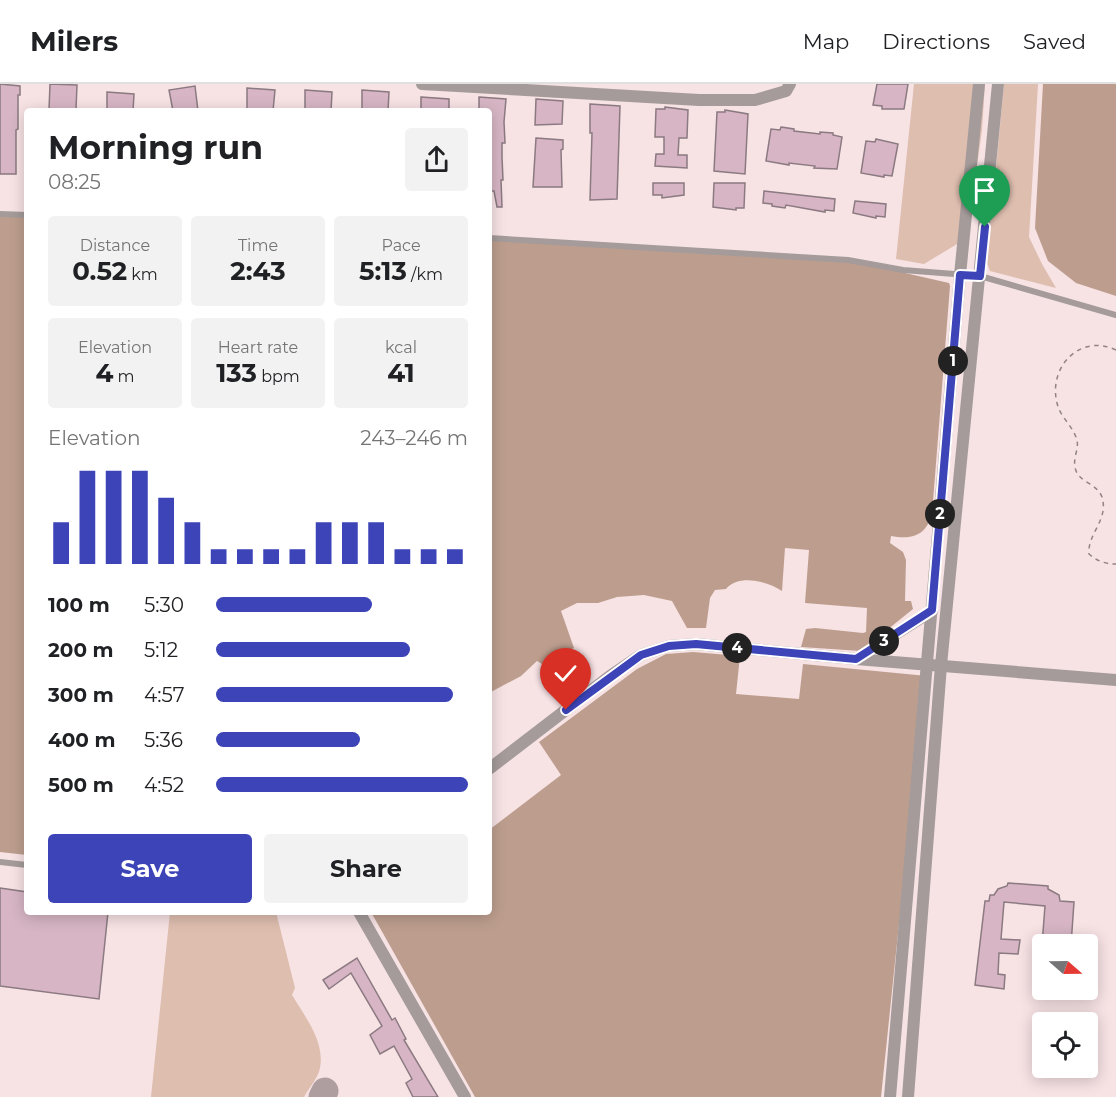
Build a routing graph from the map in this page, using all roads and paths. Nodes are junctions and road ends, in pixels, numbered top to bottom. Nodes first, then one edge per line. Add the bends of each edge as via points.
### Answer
1 (422, 84) edge
2 (790, 84) edge
3 (979, 84) edge
4 (998, 84) edge
5 (615, 89) edge
6 (0, 214) edge
7 (24, 215) edge
8 (492, 238) edge
9 (960, 275) junction
10 (980, 276) junction
11 (1116, 315) edge
12 (1116, 350) edge
13 (1116, 564) edge
14 (932, 610) junction
15 (856, 659) junction
16 (934, 665) junction
17 (1116, 680) edge
18 (492, 767) edge
19 (0, 862) edge
20 (24, 865) edge
21 (361, 915) edge
22 (465, 1097) edge
23 (890, 1097) edge
24 (908, 1097) edge

1 - 5 street
2 - 5 street via 786,91 755,100 668,99
3 - 9 street
4 - 10 street
6 - 7 lane
8 - 9 lane via 848,260
9 - 10 lane
9 - 14 street
10 - 11 lane
10 - 16 street
12 - 13 path via 1091,345 1080,348 1066,358 1056,381 1057,403 1078,446 1075,467 1098,489 1102,499 1100,526 1088,546 1089,554 1096,560
14 - 15 street
14 - 16 street
15 - 16 street
15 - 18 street via 696,644 669,646 641,655 610,676
16 - 17 street
16 - 23 street
16 - 24 street
19 - 20 lane
21 - 22 street

